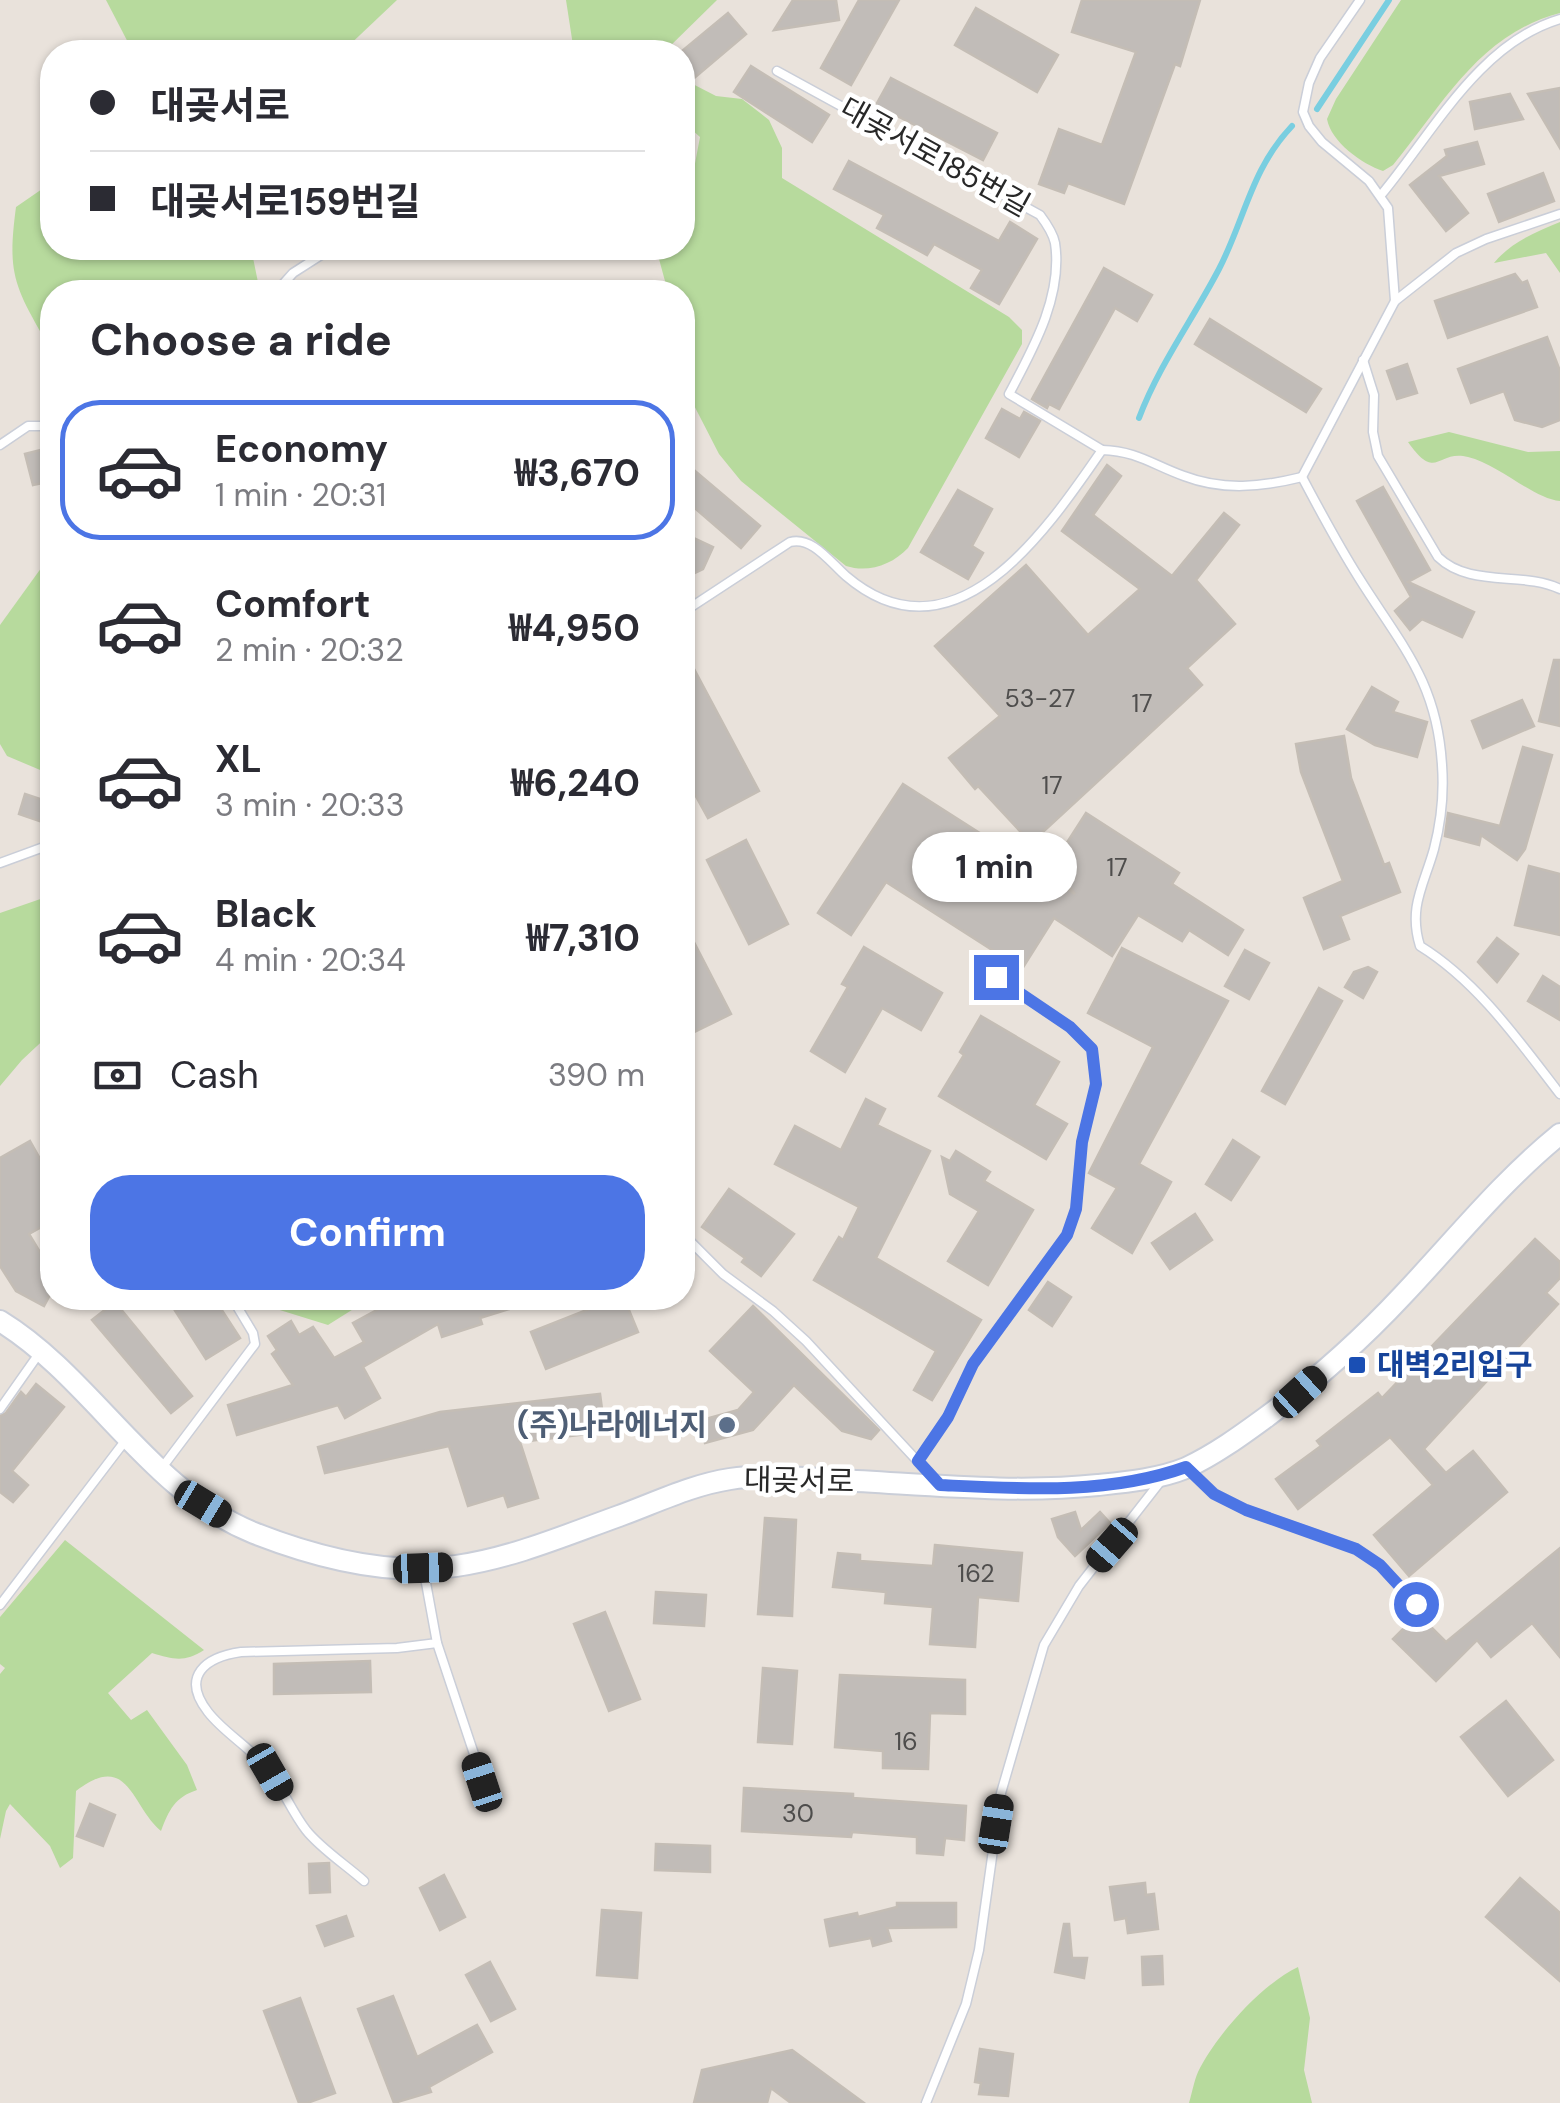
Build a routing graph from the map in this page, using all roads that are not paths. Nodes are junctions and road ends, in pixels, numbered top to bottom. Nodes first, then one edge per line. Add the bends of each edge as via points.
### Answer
1 (1360, 0) edge
2 (1560, 19) edge
3 (777, 71) dead end
4 (1381, 195) junction
5 (1560, 214) edge
6 (313, 260) edge
7 (287, 280) edge
8 (1395, 301) junction
9 (1363, 360) junction
10 (40, 426) edge
11 (0, 445) edge
12 (1102, 450) junction
13 (1302, 477) junction
14 (1560, 589) edge
15 (695, 605) edge
16 (40, 848) edge
17 (0, 863) edge
18 (996, 977) dead end
19 (1560, 1094) edge
20 (1560, 1134) edge
21 (695, 1246) edge
22 (239, 1310) edge
23 (0, 1320) edge
24 (41, 1352) junction
25 (0, 1410) edge
26 (128, 1438) junction
27 (918, 1461) junction
28 (1186, 1467) junction
29 (161, 1469) junction
30 (1166, 1475) junction
31 (940, 1485) junction
32 (423, 1568) junction
33 (1416, 1604) dead end
34 (0, 1605) edge
35 (437, 1643) junction
36 (482, 1782) dead end
37 (364, 1881) dead end
38 (926, 2103) edge

1 - 4 lane via 1320,58 1304,112 1322,142
2 - 4 lane via 1512,44 1469,83
3 - 12 lane, 대곶서로185번길 via 1040,214 1055,238 1051,296 1010,394
4 - 8 lane via 1391,226
5 - 8 lane via 1456,253
6 - 7 lane
8 - 9 lane
9 - 13 lane
9 - 14 lane via 1374,394 1378,456 1438,558 1474,574 1544,581
10 - 11 lane via 28,426
12 - 13 lane, 대곶서로185번길 via 1126,450 1210,484 1265,486
12 - 15 lane via 1039,538 981,586 947,603 889,602 800,539
13 - 19 lane via 1418,666 1439,731 1442,806 1413,924 1420,946 1467,983
16 - 17 lane
18 - 27 lane via 1092,1049 1096,1084 1076,1209 1067,1235 973,1364
20 - 28 street, 대곶서로 via 1497,1190 1336,1360 1230,1444
21 - 27 lane via 773,1310
22 - 29 lane via 255,1344
23 - 24 street, 대곶서로
24 - 25 lane
24 - 26 street, 대곶서로
26 - 29 street, 대곶서로
26 - 34 lane
27 - 31 lane
28 - 30 street, 대곶서로
28 - 33 lane via 1214,1494 1246,1510 1356,1549
29 - 32 street, 대곶서로 via 247,1530 360,1564
30 - 31 street, 대곶서로 via 1071,1488
30 - 38 lane via 1044,1645 1002,1793 966,2004
31 - 32 street, 대곶서로 via 731,1479 518,1552
32 - 35 lane
35 - 36 lane
35 - 37 lane via 241,1652 202,1666 199,1696 210,1714 270,1772 315,1841

